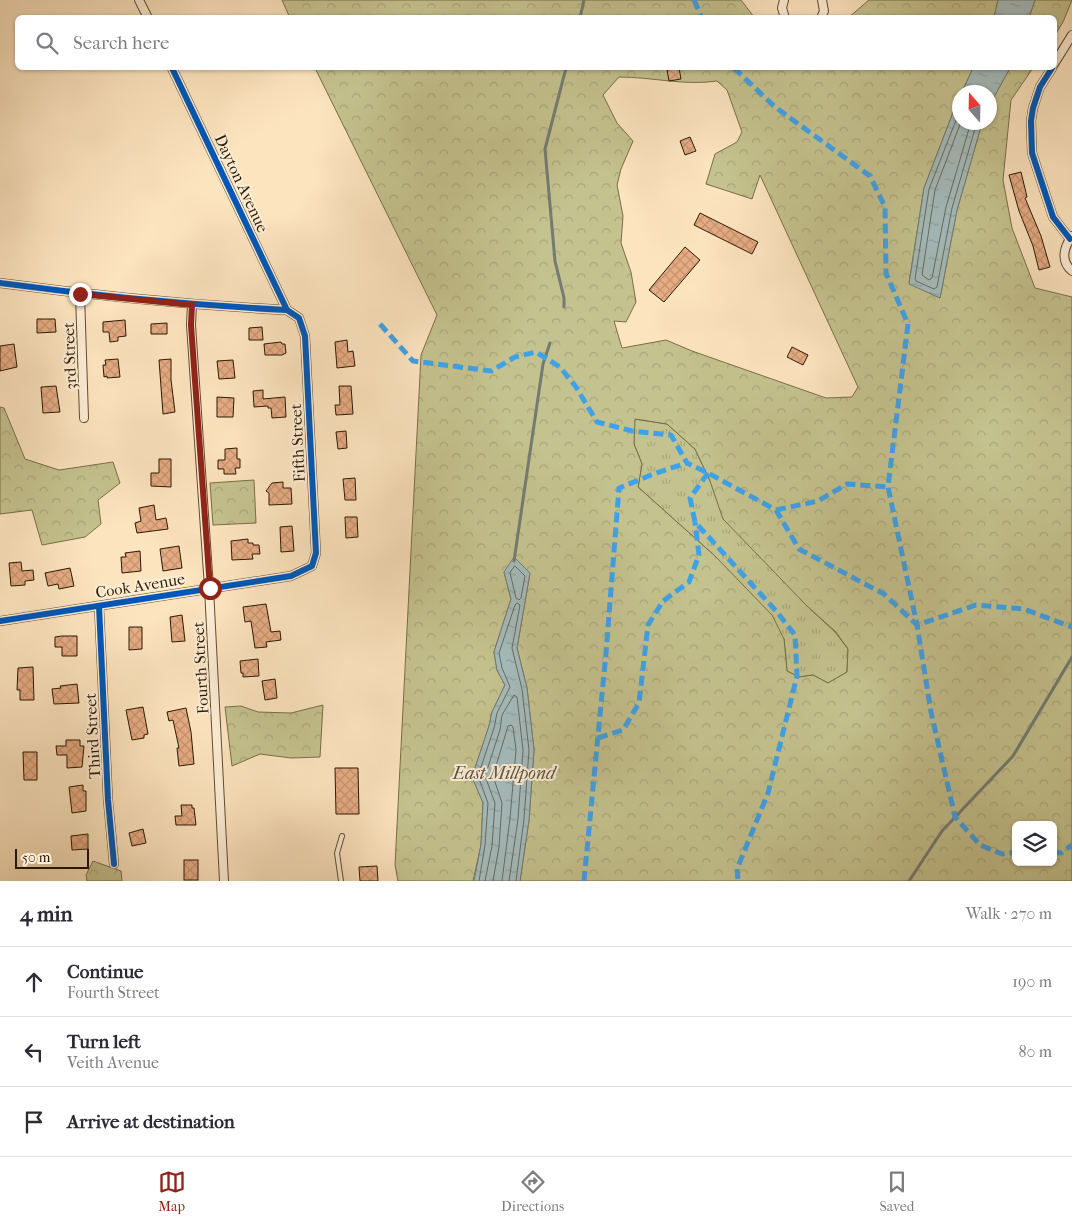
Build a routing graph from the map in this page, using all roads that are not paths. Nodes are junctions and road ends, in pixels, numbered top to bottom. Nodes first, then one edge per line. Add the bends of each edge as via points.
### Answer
1 (139, 0) edge
2 (784, 0) edge
3 (822, 0) edge
4 (146, 15) edge
5 (784, 15) edge
6 (822, 15) edge
7 (1072, 35) edge
8 (1057, 59) edge
9 (173, 70) edge
10 (1051, 70) edge
11 (1071, 237) edge
12 (1072, 271) edge
13 (0, 283) edge
14 (80, 294) junction
15 (192, 305) junction
16 (287, 310) junction
17 (84, 418) dead end
18 (312, 566) joint
19 (210, 588) junction
20 (99, 606) junction
21 (0, 622) edge
22 (342, 836) dead end
23 (114, 864) dead end
24 (224, 881) edge
25 (341, 881) edge

1 - 4 street
2 - 5 street
3 - 6 street
7 - 8 street
9 - 16 street, Dayton Avenue
10 - 11 street via 1040,87 1033,108 1032,153 1053,217
11 - 12 street via 1065,244 1064,256
13 - 14 street
14 - 15 street
14 - 17 street, 3rd Street
15 - 16 street
15 - 19 street, Fourth Street
16 - 18 street, Fifth Street via 299,318 305,336 316,554
18 - 19 street, Cook Avenue via 291,576
19 - 20 street, Cook Avenue
19 - 24 street, Fourth Street
20 - 21 street, Cook Avenue
20 - 23 street, Third Street
22 - 25 lane via 338,853

